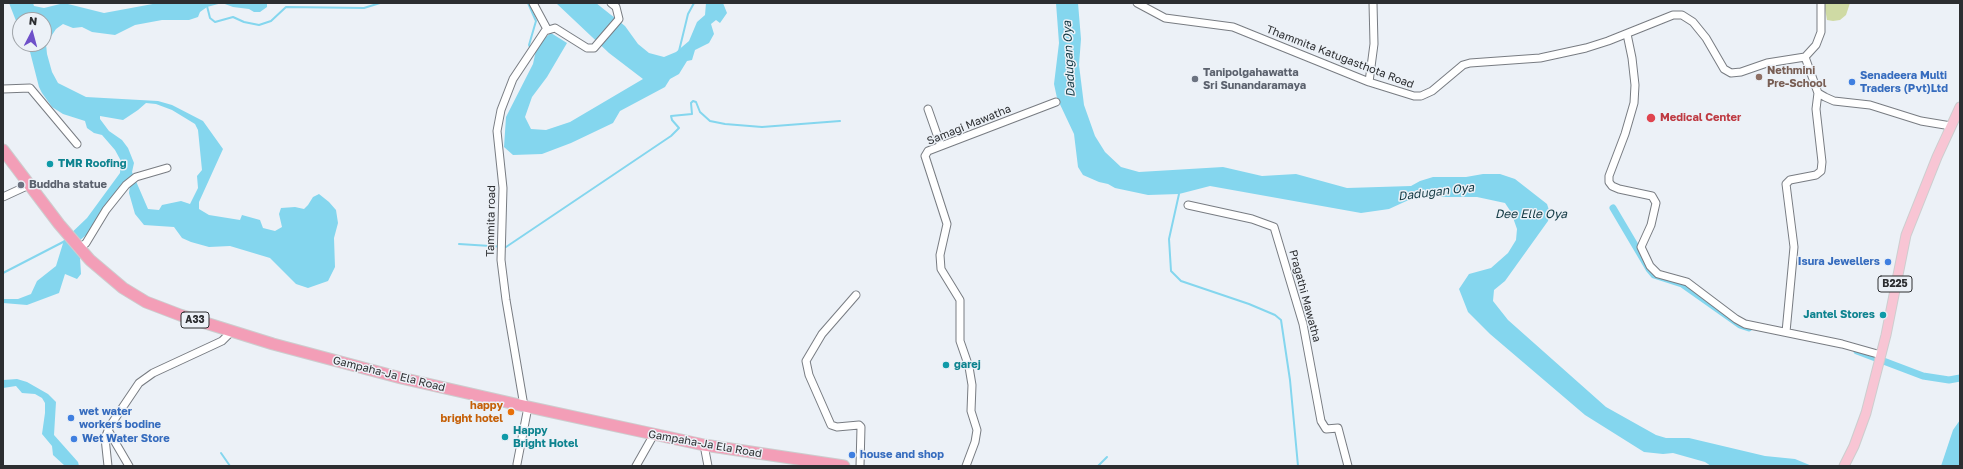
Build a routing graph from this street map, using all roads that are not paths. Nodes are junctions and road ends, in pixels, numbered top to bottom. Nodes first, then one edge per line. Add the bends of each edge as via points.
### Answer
1 (533, 3) edge
2 (611, 3) edge
3 (1137, 3) edge
4 (1373, 3) edge
5 (1821, 3) edge
6 (547, 29) junction
7 (1627, 34) junction
8 (1805, 58) junction
9 (1369, 82) junction
10 (3, 89) edge
11 (1818, 93) junction
12 (1056, 102) dead end
13 (1960, 107) edge
14 (928, 109) dead end
15 (1951, 126) junction
16 (77, 144) dead end
17 (941, 146) junction
18 (3, 150) edge
19 (167, 168) dead end
20 (29, 185) junction
21 (3, 197) edge
22 (1188, 204) dead end
23 (79, 247) junction
24 (856, 295) dead end
25 (232, 331) junction
26 (1786, 332) junction
27 (1881, 355) junction
28 (526, 407) junction
29 (108, 430) junction
30 (653, 436) junction
31 (704, 445) junction
32 (803, 463) edge
33 (517, 464) dead end
34 (108, 466) edge
35 (129, 466) edge
36 (636, 466) edge
37 (708, 466) edge
38 (844, 466) edge
39 (860, 466) edge
40 (966, 466) edge
41 (1348, 466) edge
42 (1844, 466) edge

1 - 6 street
2 - 6 street via 616,7 619,19 594,48 587,48 555,28
3 - 9 street, Thammita Katugasthota Road via 1165,18 1233,27
4 - 9 street via 1374,44
5 - 8 street via 1821,32 1816,45
6 - 28 street, Tammita road via 513,79 501,110 497,131 503,188 501,260
7 - 8 street, Thammita Katugasthota Road via 1673,15 1682,15 1693,22 1706,38 1724,69 1731,73 1767,63
7 - 9 street, Thammita Katugasthota Road via 1586,48 1540,58 1470,63 1421,96 1406,95
7 - 26 street via 1635,85 1634,104 1626,134 1609,176 1612,186 1652,196 1656,203 1651,225 1641,247 1645,258 1658,274 1687,282 1745,324
8 - 11 street
10 - 16 street via 30,88
11 - 15 street via 1834,101 1870,105 1921,121
11 - 26 street via 1816,109 1821,171 1816,175 1790,180 1786,184 1794,247
12 - 17 street, Samagi Mawatha
13 - 15 main road, B225
14 - 17 street
15 - 27 main road, B225 via 1906,235
17 - 40 street, Samagi Mawatha via 928,151 925,156 947,224 940,255 941,269 960,300 960,341 969,366 972,385 971,411 977,430 976,442
18 - 20 highway, Gampaha-Ja Ela Road / A33
19 - 23 street via 136,176 106,210 86,243
20 - 21 street
20 - 23 highway, Gampaha-Ja Ela Road / A33
22 - 41 street, Pragathi Mawatha via 1252,219 1274,227 1303,324 1320,421 1326,429 1338,428
23 - 25 highway, Gampaha-Ja Ela Road / A33 via 90,260 123,288 146,302
24 - 39 street via 822,334 806,361 809,375 831,425 861,427
25 - 28 highway, Gampaha-Ja Ela Road / A33 via 346,363
25 - 29 street via 222,341 153,373 139,383
26 - 27 street
27 - 42 main road, B225 via 1866,413
28 - 30 highway, Gampaha-Ja Ela Road / A33
28 - 33 street, Tammita road
29 - 34 street via 105,438
29 - 35 street
30 - 31 highway, Gampaha-Ja Ela Road / A33
30 - 36 street
31 - 32 highway, Gampaha-Ja Ela Road / A33
31 - 37 street
32 - 38 highway, Gampaha-Ja Ela Road / A33

